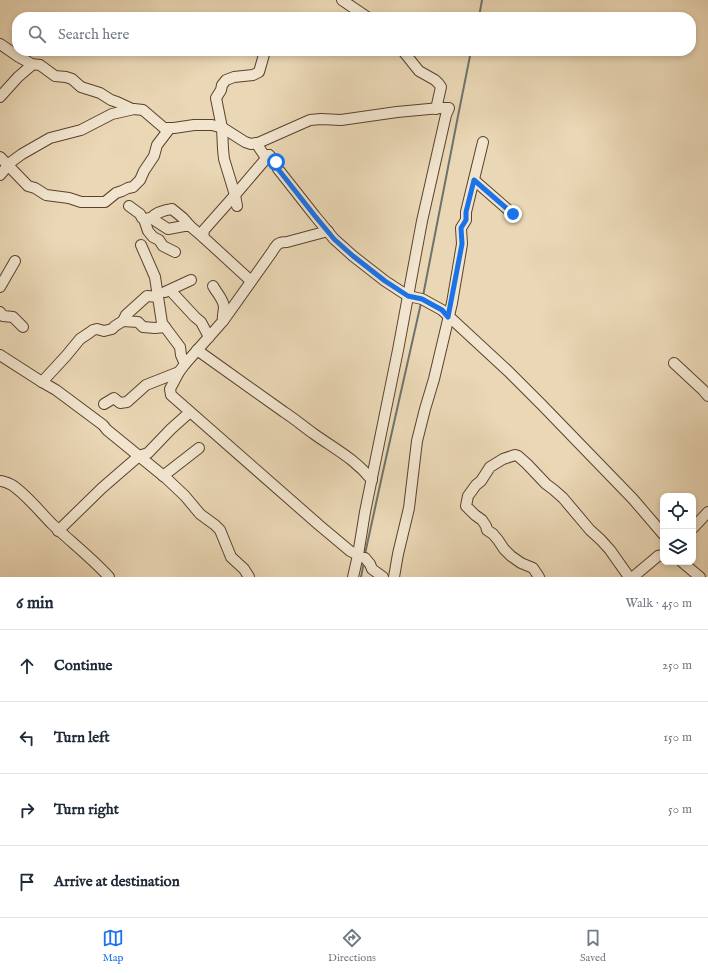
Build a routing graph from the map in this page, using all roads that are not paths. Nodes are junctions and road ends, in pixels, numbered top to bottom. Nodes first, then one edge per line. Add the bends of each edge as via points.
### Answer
1 (342, 0) edge
2 (360, 12) edge
3 (0, 44) edge
4 (12, 52) edge
5 (18, 56) edge
6 (264, 56) edge
7 (407, 56) edge
8 (31, 64) junction
9 (0, 97) edge
10 (132, 109) junction
11 (436, 109) junction
12 (170, 128) junction
13 (222, 128) junction
14 (483, 142) dead end
15 (256, 143) junction
16 (269, 155) junction
17 (0, 157) edge
18 (8, 166) junction
19 (0, 175) edge
20 (474, 180) junction
21 (236, 200) junction
22 (130, 206) dead end
23 (513, 214) dead end
24 (148, 218) junction
25 (190, 226) junction
26 (328, 231) junction
27 (203, 237) junction
28 (141, 245) dead end
29 (175, 252) dead end
30 (15, 261) dead end
31 (191, 280) dead end
32 (251, 281) junction
33 (0, 286) edge
34 (213, 286) dead end
35 (170, 290) junction
36 (158, 296) junction
37 (408, 296) junction
38 (0, 312) edge
39 (448, 317) junction
40 (123, 321) junction
41 (223, 321) junction
42 (23, 327) dead end
43 (165, 327) junction
44 (209, 336) junction
45 (197, 350) junction
46 (0, 355) edge
47 (674, 363) dead end
48 (182, 368) junction
49 (42, 382) junction
50 (708, 396) edge
51 (104, 404) dead end
52 (190, 412) junction
53 (199, 448) dead end
54 (139, 456) junction
55 (164, 476) junction
56 (372, 480) junction
57 (0, 481) edge
58 (708, 512) edge
59 (696, 525) edge
60 (58, 531) junction
61 (660, 531) edge
62 (358, 555) junction
63 (660, 555) edge
64 (686, 565) edge
65 (109, 577) edge
66 (249, 577) edge
67 (353, 577) edge
68 (384, 577) edge
69 (394, 577) edge
70 (539, 577) edge
71 (629, 577) edge
72 (632, 577) edge
73 (700, 577) edge

1 - 2 street
3 - 4 street
5 - 8 street
6 - 13 street via 259,72 234,77 222,85 216,98
7 - 11 street via 419,71 441,87
8 - 9 street
8 - 10 street via 40,65 55,76 72,79 81,87 100,93
10 - 12 street via 143,110 164,128
10 - 18 street via 112,114 81,130 50,138 22,154
11 - 15 street via 341,120 310,120
11 - 37 street via 449,108 422,221
12 - 13 street via 212,125
12 - 18 street via 157,145 154,156 140,180 133,187 116,193 105,202 80,202 46,195 28,186
13 - 15 street via 246,142
13 - 21 street via 224,159
14 - 20 street
15 - 16 street via 264,155
16 - 21 street
16 - 26 street
17 - 18 street
18 - 19 street
20 - 23 street
20 - 39 street via 466,220 461,228 462,244
21 - 27 street via 204,230
22 - 24 street via 142,218
24 - 25 street via 168,229
24 - 25 street via 172,209
24 - 29 street via 148,231 163,246
25 - 27 street
26 - 32 street via 276,245
26 - 37 street via 353,256
27 - 32 street
28 - 36 street via 155,276
30 - 33 street
31 - 35 street
32 - 41 street
34 - 41 street via 224,304
35 - 36 street
35 - 44 street via 201,322
36 - 40 street via 147,296
36 - 43 street via 162,323
37 - 39 street via 422,299 442,310
37 - 56 street
38 - 42 street via 3,316 13,316
39 - 61 street via 508,371
39 - 69 street via 417,441 409,508
40 - 43 street via 138,322 143,327
40 - 49 street via 112,329 93,330 80,339
41 - 44 street
43 - 48 street via 180,347
44 - 45 street
45 - 48 street
45 - 56 street via 342,452
46 - 49 street
47 - 50 street
48 - 51 street via 146,385 126,402 120,403 114,398
48 - 52 street via 170,389 171,395
49 - 54 street via 103,425
52 - 54 street via 148,453
52 - 62 street via 313,520
53 - 55 street
54 - 55 street
54 - 60 street
55 - 66 street via 200,514 220,530 231,557
56 - 62 street
57 - 60 street via 11,484 22,493
58 - 59 street
60 - 65 street
62 - 67 street
62 - 68 street
63 - 72 street
64 - 73 street
70 - 71 street via 533,568 511,556 487,530 482,520 466,506 468,496 490,467 515,455 563,498 610,550

